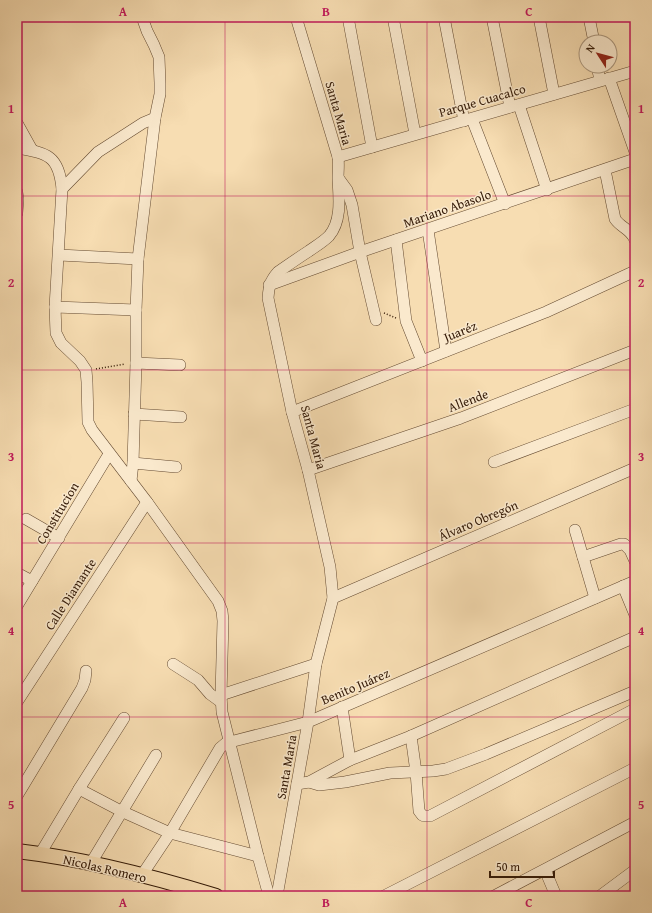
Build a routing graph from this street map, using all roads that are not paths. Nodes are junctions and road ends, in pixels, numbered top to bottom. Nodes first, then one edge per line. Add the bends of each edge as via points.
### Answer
1 (142, 17) edge
2 (296, 17) edge
3 (348, 17) edge
4 (393, 17) edge
5 (444, 17) edge
6 (492, 17) edge
7 (540, 17) edge
8 (589, 17) edge
9 (592, 34) edge
10 (635, 71) edge
11 (601, 74) edge
12 (604, 79) junction
13 (554, 94) junction
14 (514, 106) junction
15 (155, 118) junction
16 (468, 120) junction
17 (17, 123) edge
18 (415, 134) junction
19 (372, 147) junction
20 (17, 148) edge
21 (32, 150) junction
22 (635, 152) edge
23 (338, 157) junction
24 (635, 159) edge
25 (605, 170) junction
26 (338, 177) junction
27 (62, 189) junction
28 (547, 190) junction
29 (17, 192) edge
30 (505, 204) junction
31 (17, 208) edge
32 (428, 230) junction
33 (396, 240) junction
34 (635, 240) edge
35 (360, 252) junction
36 (59, 255) junction
37 (138, 259) junction
38 (635, 271) edge
39 (269, 285) junction
40 (55, 307) junction
41 (136, 310) junction
42 (376, 320) dead end
43 (635, 350) edge
44 (446, 351) junction
45 (422, 361) junction
46 (136, 363) junction
47 (180, 365) dead end
48 (635, 409) edge
49 (292, 412) junction
50 (134, 414) junction
51 (181, 417) dead end
52 (109, 454) junction
53 (494, 462) dead end
54 (133, 463) junction
55 (176, 467) dead end
56 (635, 468) edge
57 (308, 470) junction
58 (131, 482) junction
59 (147, 502) junction
60 (26, 519) dead end
61 (575, 530) dead end
62 (58, 538) junction
63 (583, 557) junction
64 (635, 561) edge
65 (17, 572) edge
66 (32, 581) junction
67 (635, 581) edge
68 (623, 586) junction
69 (333, 598) junction
70 (595, 598) junction
71 (17, 606) edge
72 (635, 615) edge
73 (635, 637) edge
74 (173, 664) dead end
75 (316, 664) junction
76 (86, 671) dead end
77 (635, 691) edge
78 (221, 699) junction
79 (17, 702) edge
80 (342, 707) junction
81 (635, 709) edge
82 (124, 718) dead end
83 (308, 722) junction
84 (411, 736) junction
85 (229, 742) junction
86 (156, 755) dead end
87 (350, 760) junction
88 (635, 768) edge
89 (416, 772) junction
90 (310, 782) junction
91 (297, 784) junction
92 (79, 789) junction
93 (17, 796) edge
94 (121, 812) junction
95 (635, 822) edge
96 (170, 833) junction
97 (17, 851) edge
98 (40, 854) junction
99 (258, 856) junction
100 (91, 863) junction
101 (545, 870) junction
102 (635, 870) edge
103 (142, 875) junction
104 (200, 894) edge
105 (216, 896) edge
106 (269, 896) edge
107 (277, 896) edge
108 (384, 896) edge
109 (494, 896) edge
110 (556, 896) edge
111 (600, 896) edge

1 - 15 street via 159,57 160,94
2 - 23 street, Santa Maria
3 - 19 street
4 - 18 street
5 - 16 street
6 - 14 street
7 - 13 street
8 - 9 street
10 - 12 street, Parque Cuacalco
11 - 12 street
12 - 13 street, Parque Cuacalco
12 - 22 street
13 - 14 street, Parque Cuacalco
14 - 16 street, Parque Cuacalco
14 - 28 street
15 - 27 street via 98,152
15 - 37 street
16 - 18 street, Parque Cuacalco
16 - 30 street
17 - 21 street
18 - 19 street, Parque Cuacalco
19 - 23 street, Parque Cuacalco
20 - 21 street
21 - 27 street via 50,157 55,162 59,169
23 - 26 street, Santa Maria
24 - 25 street, Mariano Abasolo
25 - 28 street, Mariano Abasolo
25 - 34 street via 615,218
26 - 35 street via 347,190 352,205
26 - 39 street, Santa Maria via 337,218 330,235 278,272
27 - 36 street
28 - 30 street, Mariano Abasolo
29 - 31 street
30 - 32 street, Mariano Abasolo
32 - 33 street, Mariano Abasolo
32 - 44 street
33 - 35 street, Mariano Abasolo
33 - 45 street via 406,321
35 - 39 street, Mariano Abasolo
35 - 42 street
36 - 37 street
36 - 40 street
37 - 41 street
38 - 44 street, Juaréz via 546,312
39 - 49 street, Santa Maria via 268,298
40 - 41 street
40 - 52 street via 56,333 61,343 86,370 88,422
41 - 46 street
43 - 57 street, Allende via 461,418
44 - 45 street, Juaréz
45 - 49 street, Juaréz
46 - 47 street
46 - 50 street
48 - 53 street
49 - 57 street, Santa Maria
50 - 51 street
50 - 54 street
52 - 58 street
52 - 62 street, Constitucion
54 - 55 street
54 - 58 street
56 - 69 street, Álvaro Obregón
57 - 69 street, Santa Maria via 330,567
58 - 59 street
59 - 78 street via 218,601 222,611
59 - 79 street, Calle Diamante
60 - 62 street
61 - 63 street
62 - 66 street, Constitucion
63 - 64 street via 624,544
63 - 70 street
65 - 66 street
66 - 71 street, Constitucion
67 - 68 street, Benito Juárez
68 - 70 street, Benito Juárez
68 - 72 street
69 - 75 street, Santa Maria
70 - 80 street, Benito Juárez
73 - 84 street
74 - 78 street via 198,680 210,694
75 - 78 street
75 - 83 street, Santa Maria
76 - 93 street via 82,688
77 - 89 street via 446,769
78 - 85 street
80 - 83 street, Benito Juárez
80 - 87 street
81 - 89 street via 430,816 424,816 419,811
82 - 92 street
83 - 85 street, Benito Juárez
83 - 91 street, Santa Maria
84 - 87 street
84 - 89 street
85 - 96 street via 220,748
85 - 99 street
86 - 94 street
87 - 90 street
88 - 108 street
89 - 90 street via 390,773 319,785
90 - 91 street
91 - 107 street, Santa Maria
92 - 94 street
92 - 98 street
94 - 96 street
94 - 100 street
95 - 101 street
96 - 99 street
96 - 103 street
97 - 98 main road, Nicolas Romero
98 - 100 main road, Nicolas Romero
99 - 106 street
100 - 103 main road, Nicolas Romero
101 - 109 street
101 - 110 street
102 - 111 street
103 - 104 main road, Nicolas Romero
104 - 105 main road, Nicolas Romero

